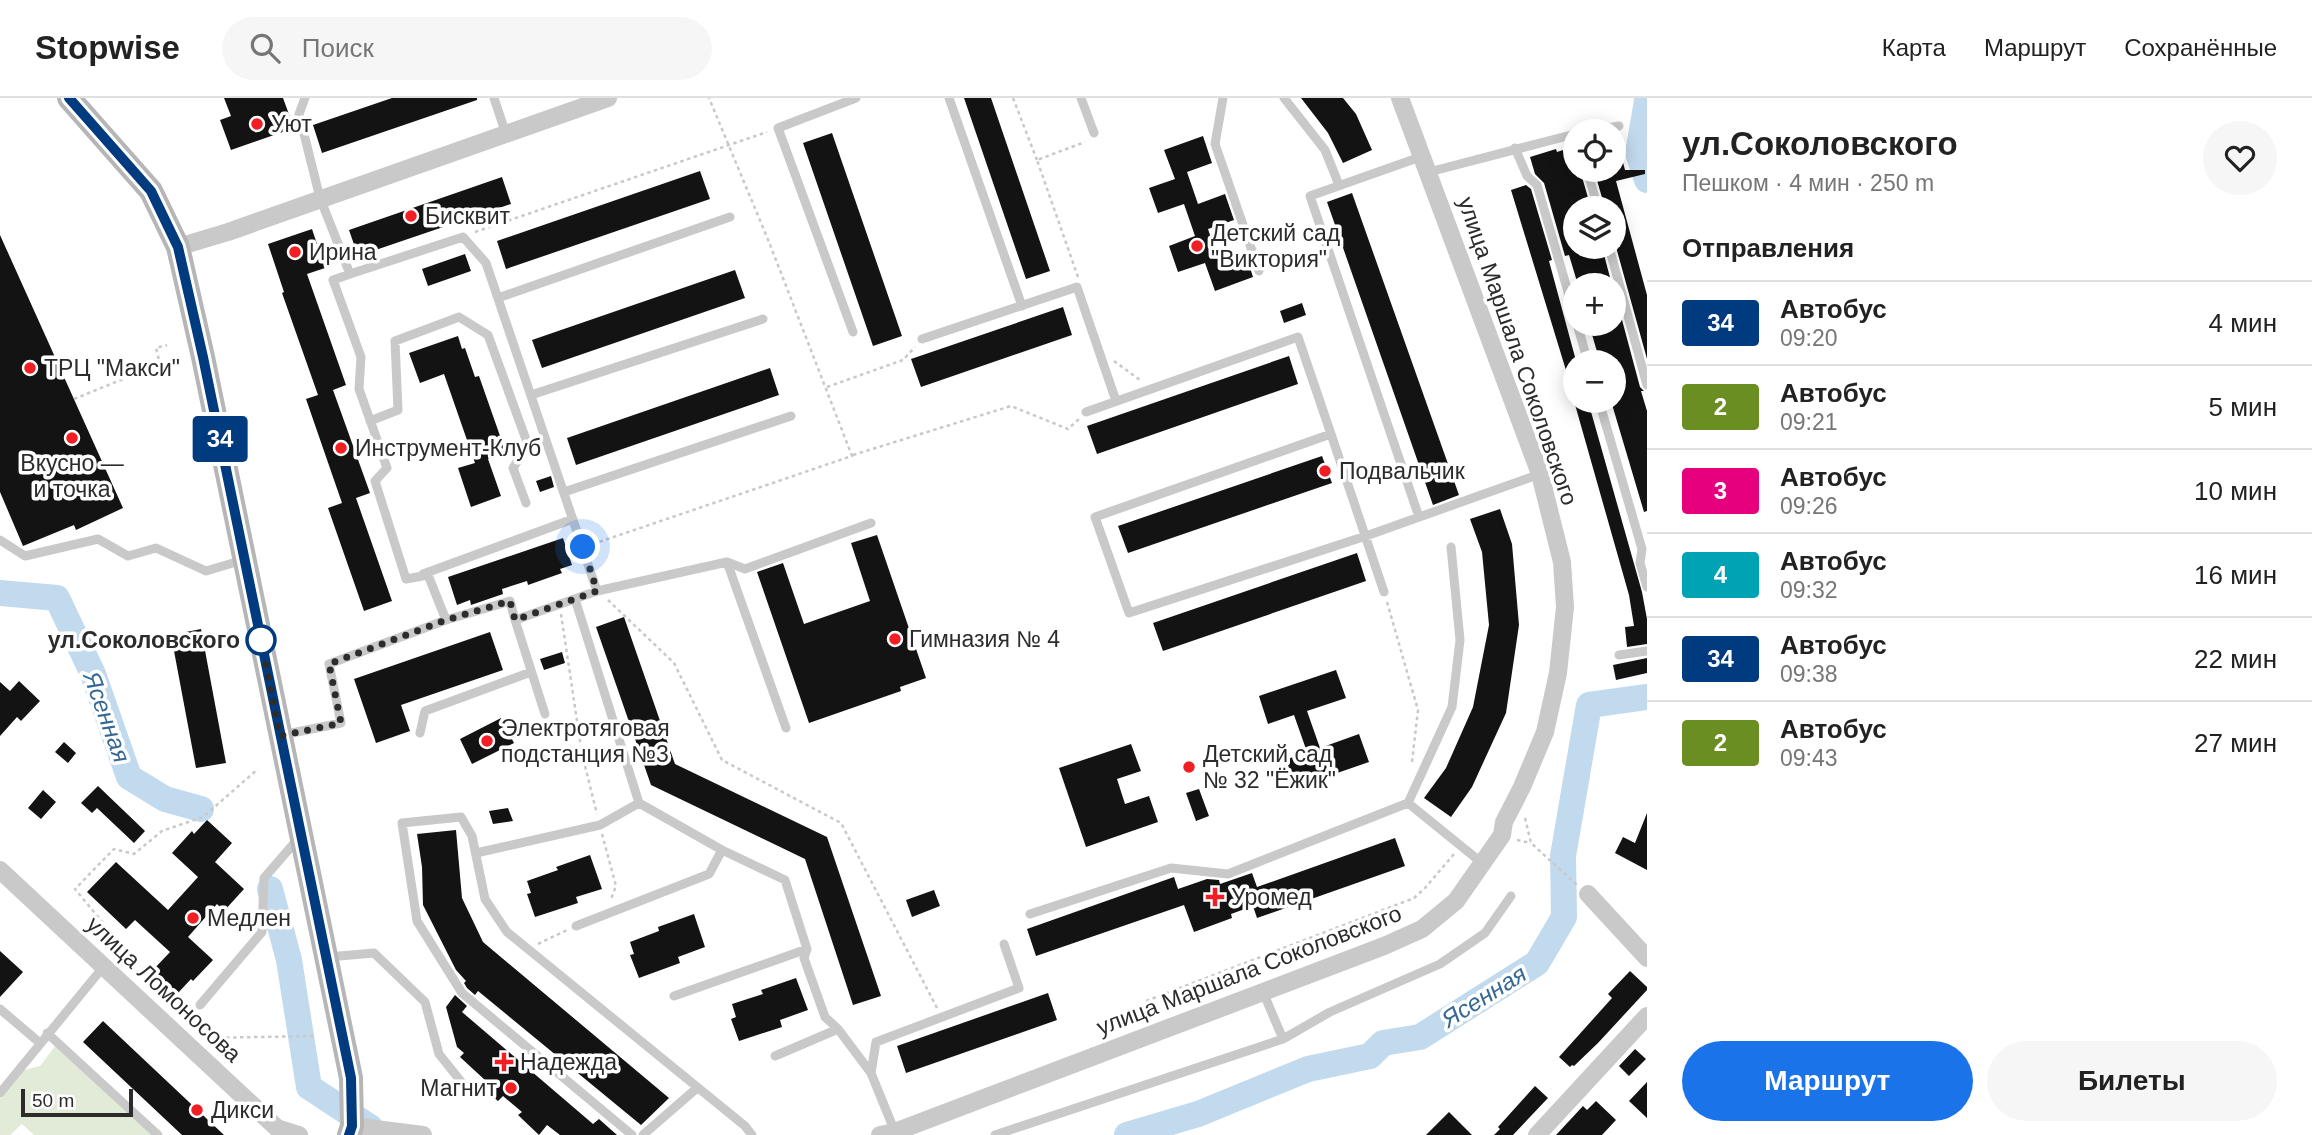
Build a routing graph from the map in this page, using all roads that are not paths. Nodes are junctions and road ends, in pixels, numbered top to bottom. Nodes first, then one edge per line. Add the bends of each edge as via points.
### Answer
1 (69, 98) edge
2 (305, 98) edge
3 (494, 98) edge
4 (608, 98) edge
5 (856, 98) edge
6 (949, 98) edge
7 (1081, 98) edge
8 (1223, 98) edge
9 (1284, 98) edge
10 (1400, 98) edge
11 (1094, 133) road end
12 (506, 134) junction
13 (1563, 137) edge
14 (1515, 148) junction
15 (1426, 164) junction
16 (1339, 185) junction
17 (320, 198) junction
18 (730, 217) dead end
19 (178, 247) junction
20 (1612, 259) edge
21 (1259, 271) dead end
22 (350, 274) junction
23 (1563, 275) edge
24 (498, 298) junction
25 (1022, 306) junction
26 (763, 319) dead end
27 (853, 332) dead end
28 (922, 340) road end
29 (1647, 385) edge
30 (531, 395) junction
31 (1116, 401) junction
32 (1086, 412) road end
33 (1602, 413) edge
34 (791, 416) dead end
35 (370, 421) junction
36 (1331, 434) junction
37 (1540, 474) junction
38 (564, 492) junction
39 (526, 503) dead end
40 (1419, 517) junction
41 (573, 519) junction
42 (871, 523) dead end
43 (1366, 536) junction
44 (0, 540) edge
45 (1451, 547) dead end
46 (245, 560) junction
47 (727, 562) junction
48 (412, 578) junction
49 (1647, 587) edge
50 (597, 591) junction
51 (1384, 592) road end
52 (575, 599) junction
53 (446, 620) junction
54 (515, 620) junction
55 (1647, 650) edge
56 (1619, 656) dead end
57 (531, 672) junction
58 (545, 714) dead end
59 (786, 728) dead end
60 (420, 733) dead end
61 (280, 736) junction
62 (639, 803) junction
63 (1408, 803) junction
64 (301, 836) junction
65 (722, 850) junction
66 (476, 853) junction
67 (1482, 863) junction
68 (0, 870) edge
69 (1582, 889) road end
70 (1511, 896) dead end
71 (1030, 914) dead end
72 (576, 926) road end
73 (1004, 944) dead end
74 (807, 949) junction
75 (326, 957) junction
76 (1647, 958) edge
77 (104, 966) junction
78 (1263, 992) junction
79 (674, 996) dead end
80 (200, 1005) dead end
81 (0, 1009) edge
82 (1647, 1016) edge
83 (838, 1029) junction
84 (47, 1033) junction
85 (1283, 1039) junction
86 (40, 1043) junction
87 (775, 1056) dead end
88 (871, 1073) junction
89 (698, 1088) junction
90 (467, 1089) dead end
91 (0, 1093) edge
92 (353, 1128) edge
93 (888, 1134) edge
94 (158, 1135) edge
95 (299, 1135) edge
96 (423, 1135) edge
97 (632, 1135) edge
98 (643, 1135) edge
99 (752, 1135) edge
100 (995, 1135) edge
101 (1537, 1135) edge

1 - 19 main road via 151,191
2 - 17 lane via 299,114
3 - 12 lane
4 - 12 street
5 - 27 lane via 778,128
6 - 25 lane
7 - 11 lane
8 - 21 lane via 1215,144
9 - 16 lane via 1325,150
10 - 15 street, улица Маршала Соколовского
12 - 17 street
13 - 14 lane
14 - 15 lane
14 - 23 lane via 1527,176 1537,185
15 - 16 lane
15 - 37 street, улица Маршала Соколовского
16 - 40 lane via 1310,195
17 - 19 street
17 - 22 lane
18 - 24 lane
19 - 46 main road
20 - 29 lane
22 - 24 lane via 463,237 486,263
22 - 35 lane via 333,280 361,357 359,389
24 - 30 lane
25 - 28 lane
25 - 31 lane via 1077,287
26 - 30 lane
30 - 38 lane
31 - 32 lane
31 - 36 lane via 1298,337
33 - 49 lane via 1642,549 1640,564
34 - 38 lane
35 - 39 lane via 398,410 395,341 459,317 488,335 519,421 527,445 513,468
35 - 48 lane via 387,468 375,481 406,579
36 - 43 lane
36 - 43 lane via 1095,517 1129,613
37 - 40 lane
37 - 67 street, улица Маршала Соколовского via 1562,562 1564,607 1558,673 1545,732 1503,822 1502,835
38 - 41 lane
40 - 43 lane
41 - 48 lane
41 - 50 lane
42 - 47 lane via 746,569
43 - 51 lane
44 - 46 lane via 25,556 98,539 128,556 156,548 206,570
45 - 63 lane via 1460,640 1452,707
46 - 61 main road
47 - 50 lane
47 - 59 lane
48 - 53 lane via 428,575
50 - 52 lane
52 - 54 lane
52 - 62 lane
53 - 54 lane via 510,601
53 - 61 lane via 329,664 341,723
54 - 57 lane
55 - 56 lane
57 - 58 lane
57 - 60 lane via 425,711
61 - 64 main road
62 - 65 lane
62 - 66 lane via 600,825
63 - 67 lane
63 - 71 lane via 1228,873 1171,868
64 - 75 main road
64 - 80 lane via 264,878 262,932
65 - 72 lane via 709,874
65 - 74 lane via 785,880
66 - 89 lane via 485,899 507,933
66 - 97 lane via 461,817 402,823 417,921 462,993
67 - 78 street, улица Маршала Соколовского via 1456,901 1422,929
68 - 77 street, улица Ломоносова
69 - 76 street
70 - 85 lane via 1485,933 1440,964 1330,1012
73 - 88 lane via 1018,988 876,1042
74 - 79 lane
74 - 83 lane via 804,958 825,1017
75 - 90 lane via 374,953 425,1002 439,1054
75 - 92 main road via 351,1078
77 - 84 lane
77 - 95 street, улица Ломоносова via 277,1128
78 - 85 lane
78 - 93 street, улица Маршала Соколовского
81 - 86 lane
82 - 101 street
83 - 87 lane
83 - 88 lane
84 - 86 lane
84 - 94 lane
85 - 100 lane
86 - 91 lane
88 - 93 lane
89 - 98 lane
89 - 99 lane
92 - 96 street

